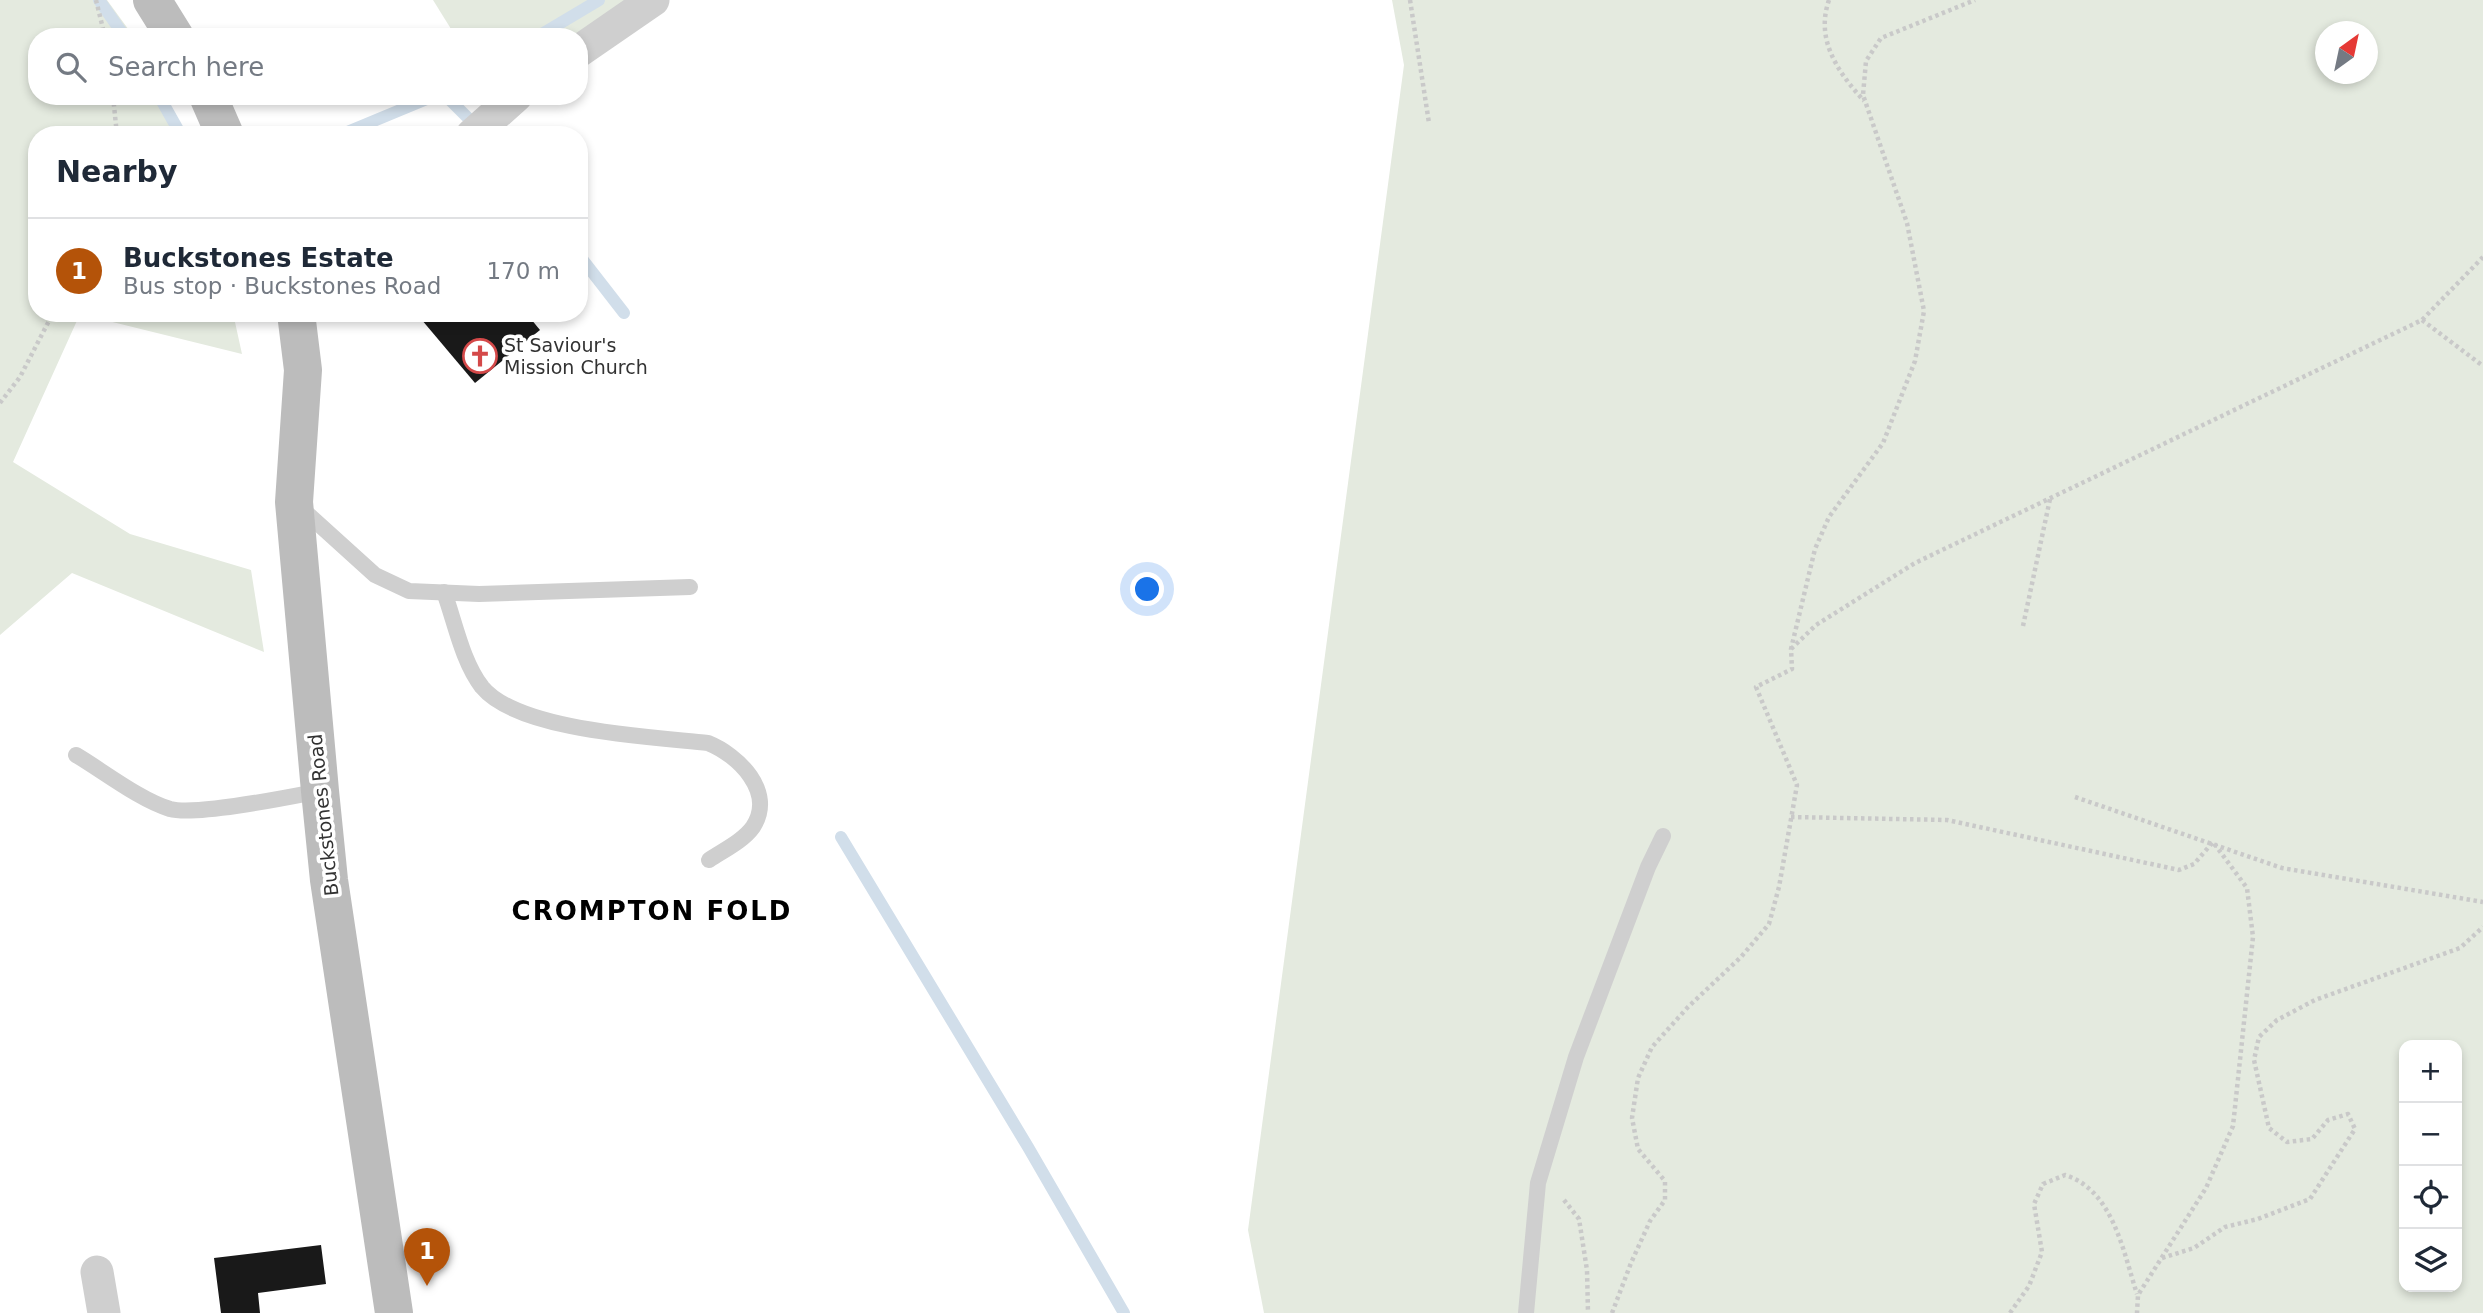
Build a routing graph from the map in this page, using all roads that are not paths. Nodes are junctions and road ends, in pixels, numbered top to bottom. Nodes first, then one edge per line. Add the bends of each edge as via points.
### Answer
1 (152, 0) edge
2 (653, 0) edge
3 (169, 28) edge
4 (588, 45) edge
5 (212, 105) edge
6 (221, 126) edge
7 (297, 322) edge
8 (294, 502) junction
9 (690, 587) dead end
10 (444, 592) junction
11 (76, 755) dead end
12 (320, 791) junction
13 (1663, 836) dead end
14 (709, 860) dead end
15 (97, 1272) dead end
16 (104, 1313) edge
17 (394, 1313) edge
18 (1526, 1313) edge

1 - 3 main road
2 - 4 street
5 - 6 main road
7 - 8 main road, Buckstones Road via 303,370
8 - 10 lane via 383,580 409,591
8 - 12 main road, Buckstones Road
9 - 10 lane
10 - 14 lane via 469,663 481,686 496,701 553,722 708,743 738,761 758,793 760,810 752,828
11 - 12 lane via 176,810
12 - 17 main road, Buckstones Road via 329,880
13 - 18 lane via 1576,1057 1538,1182
15 - 16 street

